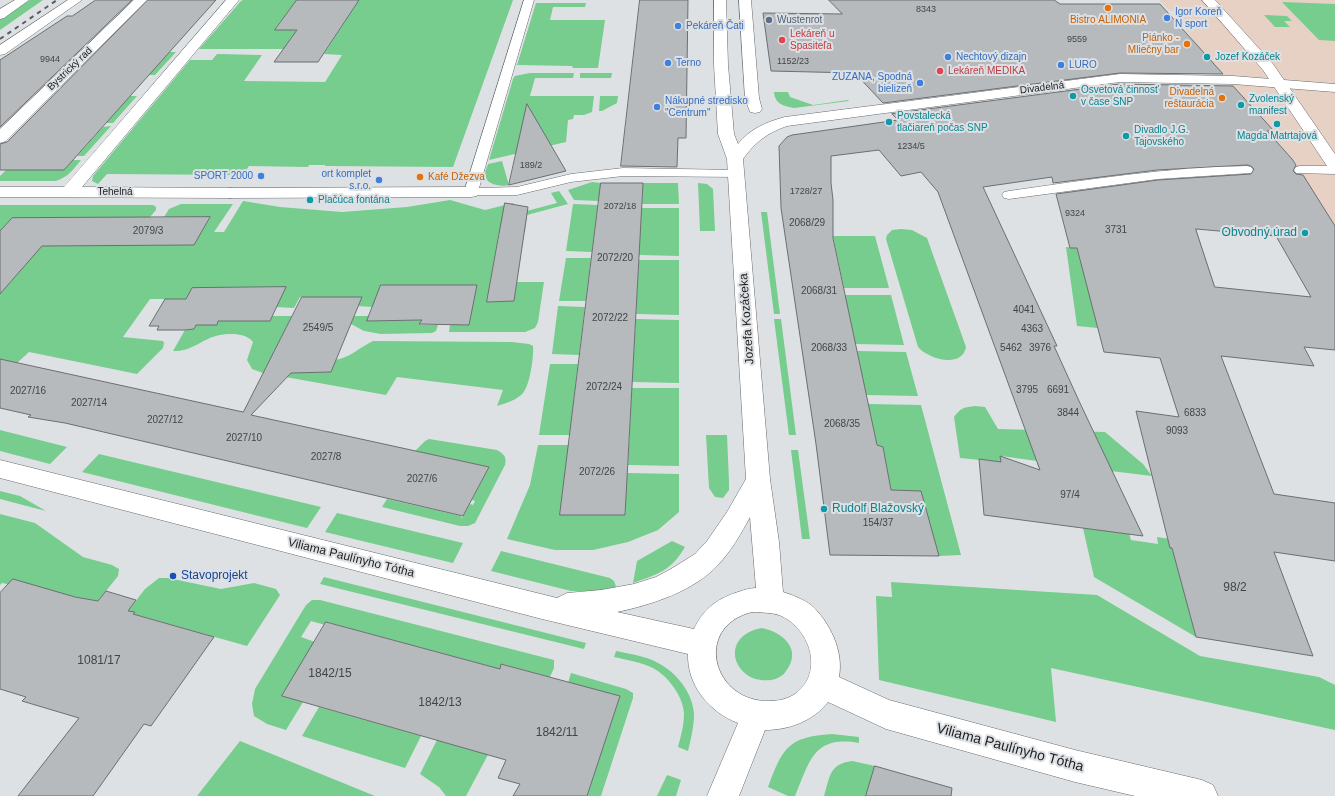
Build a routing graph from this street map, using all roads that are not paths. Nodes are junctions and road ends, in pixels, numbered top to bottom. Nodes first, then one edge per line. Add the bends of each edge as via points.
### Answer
1 (23, 0) edge
2 (76, 0) edge
3 (141, 0) edge
4 (232, 0) edge
5 (529, 0) edge
6 (720, 0) edge
7 (745, 0) edge
8 (1208, 0) edge
9 (0, 15) edge
10 (0, 51) edge
11 (721, 65) junction
12 (1279, 84) junction
13 (1335, 88) edge
14 (755, 110) junction
15 (798, 119) junction
16 (0, 138) edge
17 (1335, 166) edge
18 (736, 167) junction
19 (1247, 170) dead end
20 (1300, 170) dead end
21 (1335, 170) edge
22 (0, 192) edge
23 (69, 192) junction
24 (471, 192) junction
25 (1009, 195) dead end
26 (0, 469) edge
27 (758, 479) junction
28 (770, 601) junction
29 (542, 607) junction
30 (702, 644) junction
31 (822, 684) junction
32 (756, 715) junction
33 (723, 796) edge
34 (1202, 796) edge

1 - 9 street
2 - 10 street
3 - 16 street, Bystrický rad
4 - 23 street
5 - 24 lane
6 - 11 street, Jozefa Kozáčeka
7 - 14 street
8 - 12 street via 1268,67
11 - 14 street, Jozefa Kozáčeka via 733,89
11 - 18 street, Jozefa Kozáčeka via 726,134
12 - 13 street, Divadelná
12 - 15 street, Divadelná via 1233,80 1120,78
12 - 17 street
14 - 15 street, Jozefa Kozáčeka
15 - 18 street via 764,128 748,140
18 - 24 lane via 623,172 571,178 517,191
18 - 27 street, Jozefa Kozáčeka
19 - 25 lane via 1212,169 1179,172
20 - 21 lane
22 - 23 street, Tehelná
23 - 24 street, Tehelná
26 - 29 street, Viliama Paulínyho Tótha
27 - 28 street, Jozefa Kozáčeka
27 - 29 street via 735,523 709,558 681,579 638,596 602,604
28 - 30 street via 752,600 734,605 719,614 708,628
28 - 31 street via 789,607 805,618 817,631 825,648 826,666
29 - 30 street, Viliama Paulínyho Tótha
30 - 32 street via 702,662 708,680 720,696 736,708
31 - 32 street via 812,699 796,710 777,716
31 - 34 street, Viliama Paulínyho Tótha via 886,714 1075,766
32 - 33 street

